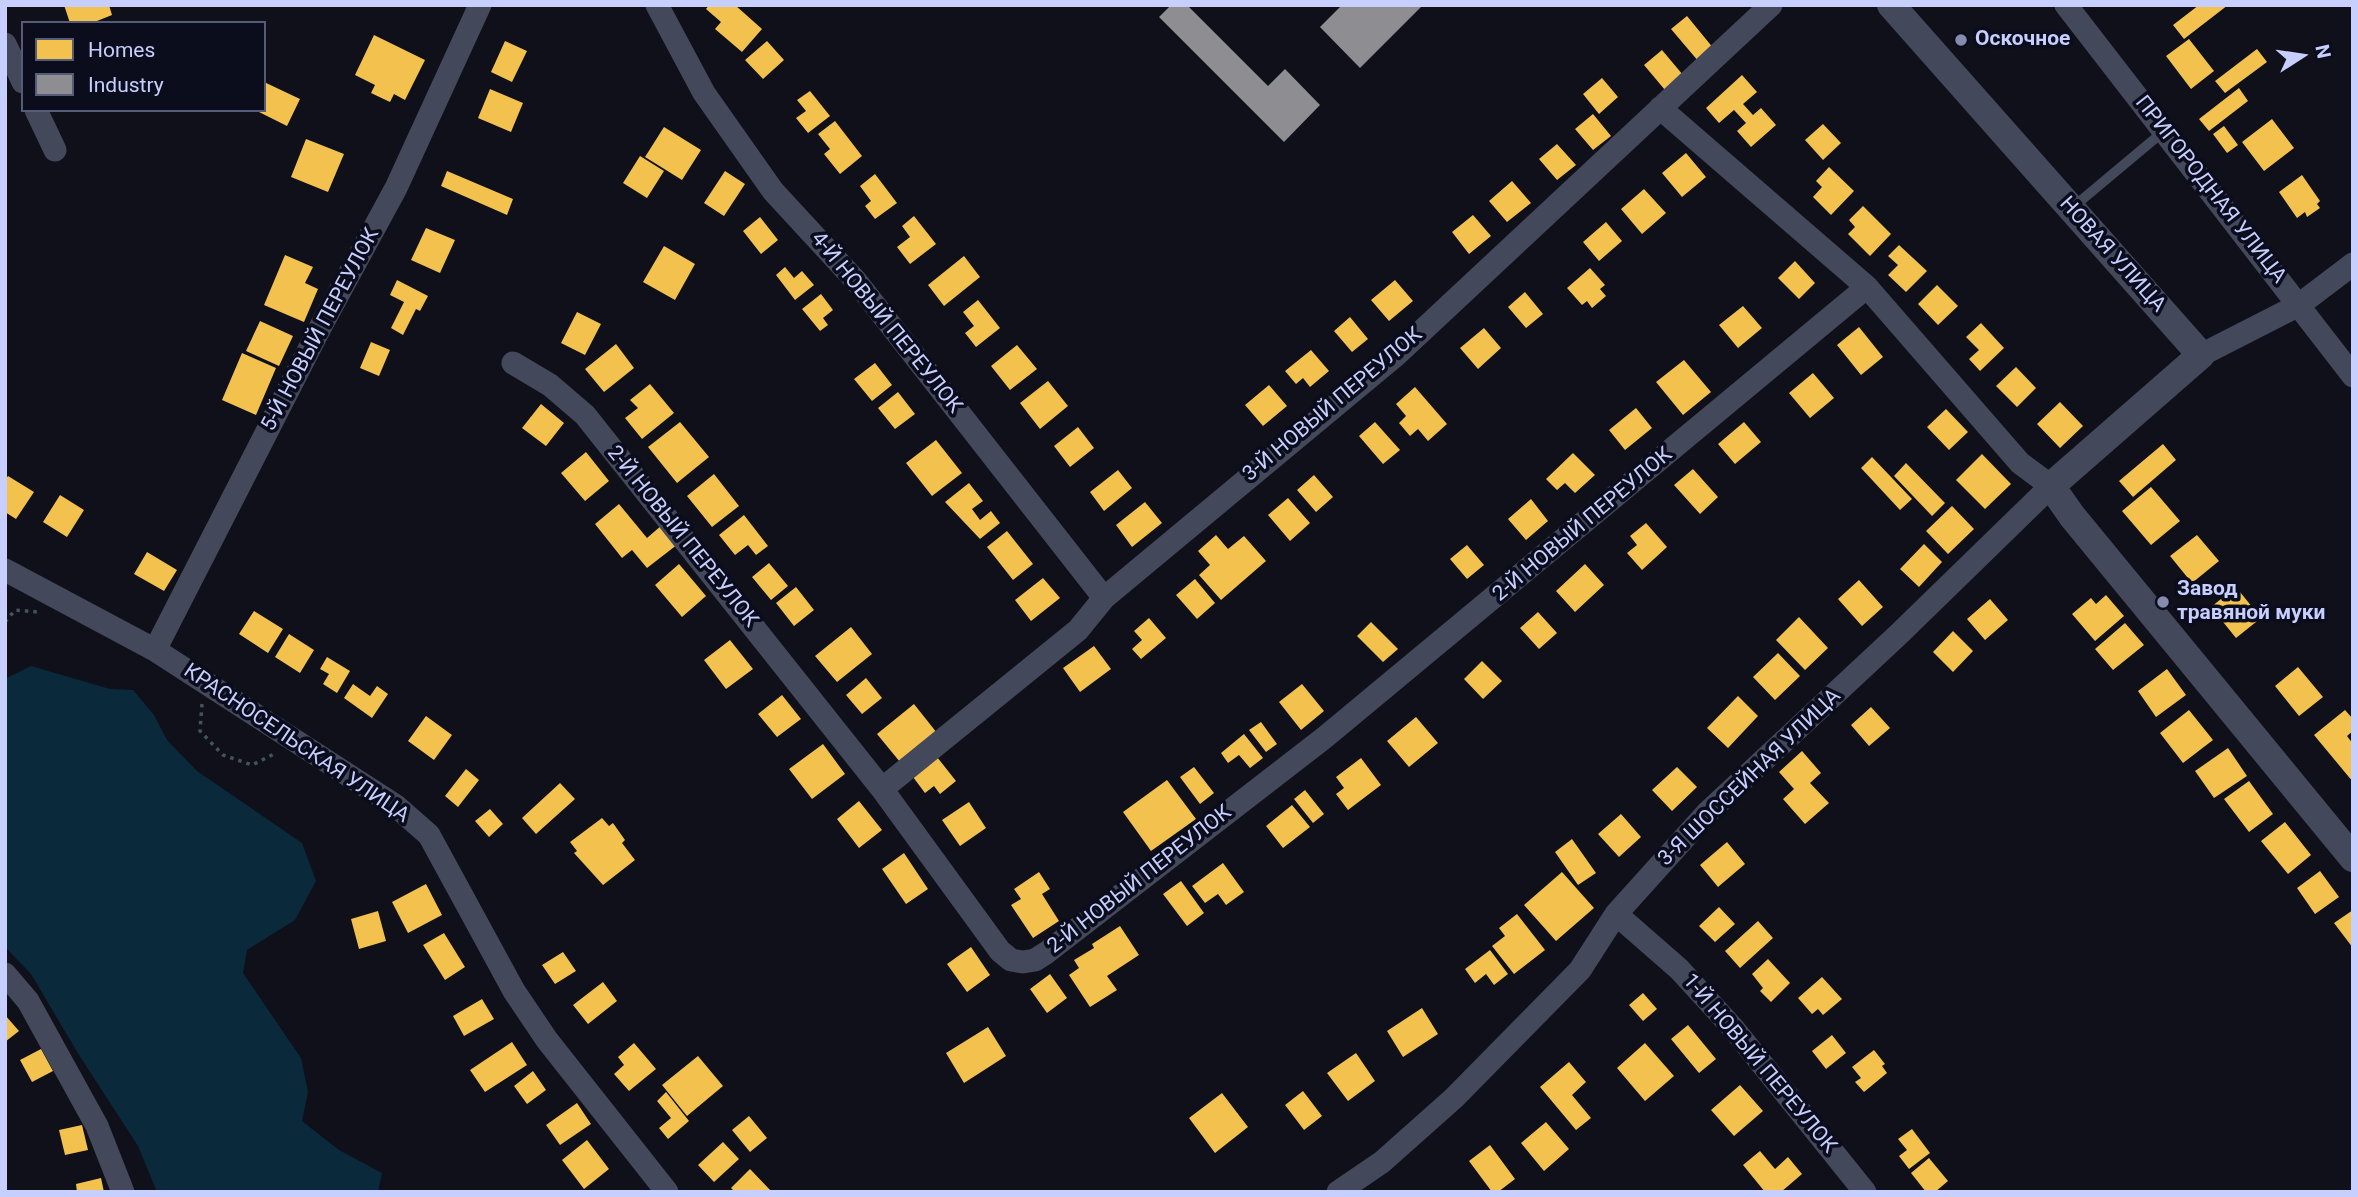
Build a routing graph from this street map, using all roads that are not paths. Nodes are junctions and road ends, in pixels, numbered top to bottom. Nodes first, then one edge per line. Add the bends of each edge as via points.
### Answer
1 (480, 5) edge
2 (657, 5) edge
3 (1771, 5) edge
4 (1891, 5) edge
5 (2066, 5) edge
6 (5, 44) edge
7 (21, 78) edge
8 (1660, 108) junction
9 (37, 112) edge
10 (2164, 131) junction
11 (55, 150) dead end
12 (2070, 209) junction
13 (2353, 264) edge
14 (1867, 287) junction
15 (2299, 305) junction
16 (2201, 355) junction
17 (513, 363) dead end
18 (2353, 376) edge
19 (2051, 486) junction
20 (8, 576) edge
21 (1104, 598) junction
22 (155, 650) junction
23 (882, 789) junction
24 (2353, 859) edge
25 (1616, 914) junction
26 (5, 974) edge
27 (123, 1192) edge
28 (667, 1192) edge
29 (1338, 1192) edge
30 (1866, 1192) edge

1 - 22 street, 5-Й НОВЫЙ ПЕРЕУЛОК via 396,188
2 - 21 street, 4-Й НОВЫЙ ПЕРЕУЛОК via 705,93 773,191 856,281
3 - 8 street, 3-Й НОВЫЙ ПЕРЕУЛОК
4 - 12 street, НОВАЯ УЛИЦА
5 - 10 street, ПРИГОРОДНАЯ УЛИЦА
6 - 7 street
8 - 14 street
8 - 21 street, 3-Й НОВЫЙ ПЕРЕУЛОК via 1394,357
9 - 11 street
10 - 12 lane
10 - 15 street, ПРИГОРОДНАЯ УЛИЦА
12 - 16 street, НОВАЯ УЛИЦА
13 - 15 street
14 - 19 street via 2020,463
14 - 23 street, 2-Й НОВЫЙ ПЕРЕУЛОК via 1325,738 1035,960 1011,960 1000,951
15 - 16 street
15 - 18 street, ПРИГОРОДНАЯ УЛИЦА
16 - 19 street
17 - 23 street, 2-Й НОВЫЙ ПЕРЕУЛОК via 550,385 585,415
19 - 24 street
19 - 25 street, 3-Я ШОССЕЙНАЯ УЛИЦА via 1707,813
20 - 22 street, КРАСНОСЕЛЬСКАЯ УЛИЦА
21 - 23 street, 3-Й НОВЫЙ ПЕРЕУЛОК via 1078,630
22 - 28 street, КРАСНОСЕЛЬСКАЯ УЛИЦА via 396,806 429,835 514,991 547,1041
25 - 29 street, 3-Я ШОССЕЙНАЯ УЛИЦА via 1580,970 1454,1098 1382,1162
25 - 30 street, 1-Й НОВЫЙ ПЕРЕУЛОК via 1679,969 1733,1028
26 - 27 street via 28,1001 97,1126

